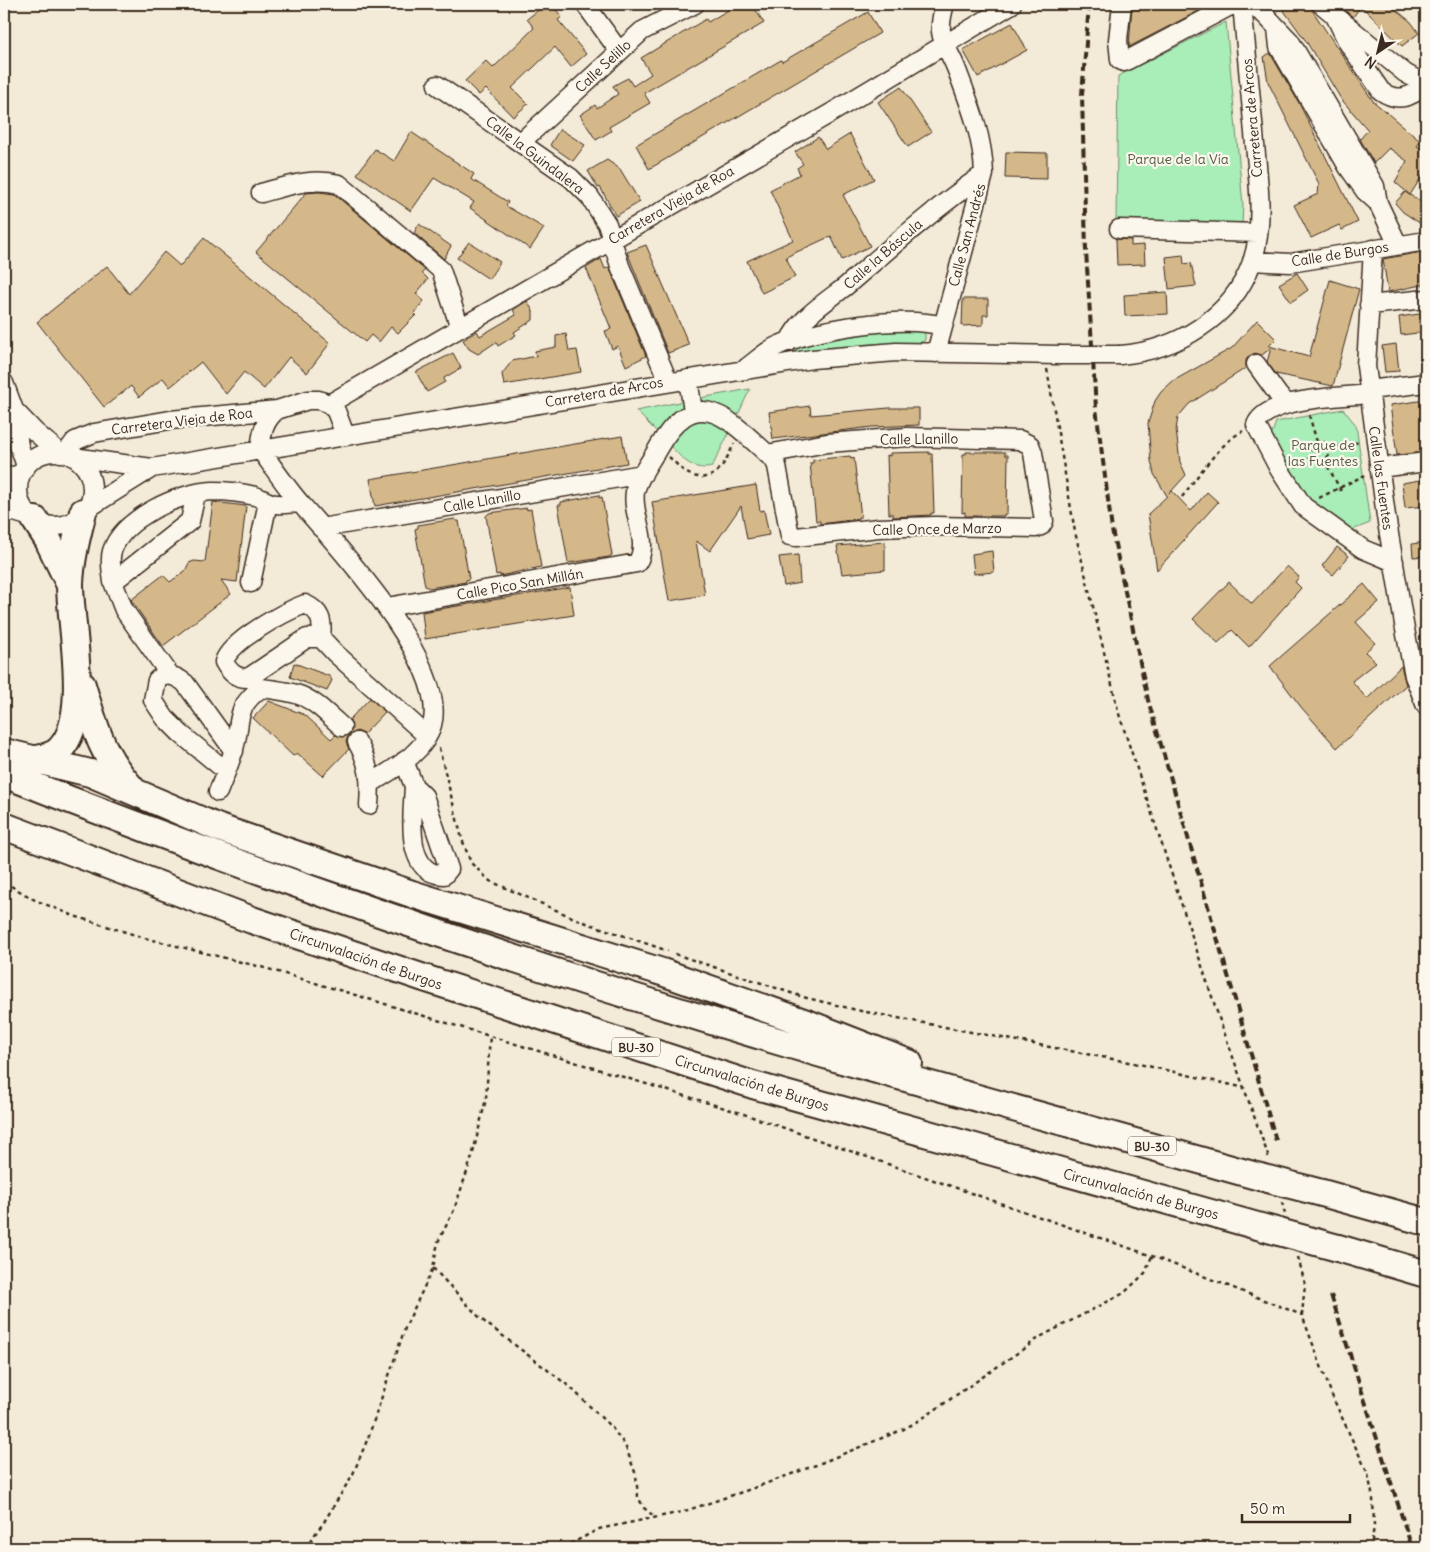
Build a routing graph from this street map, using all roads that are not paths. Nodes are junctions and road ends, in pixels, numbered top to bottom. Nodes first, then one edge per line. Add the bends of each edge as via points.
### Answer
1 (585, 4) edge
2 (695, 4) edge
3 (945, 4) edge
4 (1012, 4) edge
5 (1122, 4) edge
6 (1234, 4) edge
7 (1242, 4) edge
8 (1249, 4) edge
9 (1326, 7) edge
10 (943, 45) junction
11 (619, 51) junction
12 (437, 85) dead end
13 (1426, 85) edge
14 (522, 142) junction
15 (984, 174) junction
16 (261, 193) dead end
17 (1119, 229) dead end
18 (1258, 233) junction
19 (611, 239) junction
20 (1426, 241) edge
21 (1398, 244) junction
22 (1373, 249) junction
23 (1252, 261) junction
24 (1426, 299) edge
25 (1370, 304) junction
26 (943, 326) junction
27 (460, 328) junction
28 (789, 342) junction
29 (936, 353) junction
30 (1256, 364) dead end
31 (743, 370) junction
32 (688, 379) junction
33 (668, 382) junction
34 (4, 383) edge
35 (1426, 383) edge
36 (1369, 392) junction
37 (1297, 403) junction
38 (329, 404) junction
39 (14, 410) junction
40 (277, 410) junction
41 (692, 411) junction
42 (345, 435) junction
43 (260, 449) junction
44 (66, 454) junction
45 (768, 454) junction
46 (1426, 462) edge
47 (152, 468) junction
48 (1379, 468) junction
49 (24, 470) junction
50 (643, 474) junction
51 (4, 478) edge
52 (1039, 484) joint
53 (196, 494) junction
54 (268, 502) junction
55 (300, 503) junction
56 (4, 509) edge
57 (84, 511) junction
58 (33, 518) junction
59 (321, 528) junction
60 (1394, 562) junction
61 (113, 582) junction
62 (251, 583) dead end
63 (70, 585) junction
64 (387, 607) junction
65 (321, 638) junction
66 (77, 666) junction
67 (170, 676) junction
68 (1426, 706) edge
69 (342, 728) dead end
70 (429, 730) junction
71 (357, 742) dead end
72 (234, 751) junction
73 (4, 752) edge
74 (32, 760) junction
75 (404, 761) junction
76 (226, 771) junction
77 (4, 774) edge
78 (370, 784) junction
79 (414, 786) dead end
80 (218, 792) dead end
81 (137, 794) junction
82 (369, 805) dead end
83 (4, 826) edge
84 (1045, 1116) junction
85 (1426, 1222) edge
86 (1426, 1274) edge

1 - 11 street
2 - 11 street, Calle Selillo via 642,31
3 - 10 street, Calle San Andrés via 940,31
4 - 10 street, Carretera Vieja de Roa
5 - 6 street via 1118,40 1120,60 1124,62
7 - 18 street, Carretera de Arcos via 1257,175
8 - 21 street via 1264,14 1290,41 1358,154 1375,186 1378,203
9 - 13 street via 1404,73
9 - 13 street via 1381,91 1406,98
10 - 15 street, Calle San Andrés via 957,70 978,127
10 - 19 street, Carretera Vieja de Roa
11 - 14 street, Calle Selillo
12 - 14 street, Calle la Guindalera
14 - 19 street, Calle la Guindalera via 571,178 590,197 607,224
15 - 26 street, Calle San Andrés
15 - 28 street, Calle la Báscula via 942,203 838,292 793,332
16 - 27 street via 300,182 321,180 339,184 441,270
17 - 18 street
18 - 23 street, Carretera de Arcos
19 - 27 street, Carretera Vieja de Roa
19 - 33 street, Calle la Guindalera
20 - 21 street, Calle de Burgos
21 - 22 street, Calle de Burgos
22 - 23 street, Calle de Burgos via 1290,262
22 - 25 street, Calle las Fuentes
23 - 29 street, Carretera de Arcos, bridge via 1237,290 1222,309 1176,343 1158,349 1120,355
24 - 25 street
25 - 36 street, Calle las Fuentes via 1366,366
26 - 28 street via 906,321 838,328
26 - 29 street, Calle San Andrés
27 - 38 street, Carretera Vieja de Roa
28 - 31 street via 775,347
29 - 31 street, Carretera de Arcos via 896,352 812,359
30 - 37 street via 1279,396
31 - 32 street, Carretera de Arcos
32 - 33 street, Carretera de Arcos
32 - 41 street
33 - 42 street, Carretera de Arcos
34 - 39 street
35 - 36 street
36 - 37 street
36 - 48 street, Calle las Fuentes
37 - 60 street via 1264,414 1256,425 1283,474 1303,506 1363,549
38 - 40 street, Carretera Vieja de Roa via 308,400
38 - 42 street via 336,411
39 - 44 street via 35,432
39 - 49 street
40 - 43 street, Carretera Vieja de Roa via 262,430
40 - 44 street, Carretera Vieja de Roa via 170,420 94,433 75,441
41 - 45 street via 701,409 714,413
41 - 50 street via 672,425
42 - 43 street, Carretera de Arcos
43 - 47 street, Carretera de Arcos
43 - 55 street
44 - 47 street
44 - 49 street via 39,455
44 - 57 street via 86,469 91,481 92,492
45 - 52 street, Calle Llanillo via 827,444 907,437 1020,440 1030,445
45 - 52 street, Calle Once de Marzo via 777,466 790,536 796,537 879,528 1036,528 1044,521
46 - 48 street
47 - 57 street
48 - 60 street, Calle las Fuentes
49 - 51 street
49 - 58 street via 18,494
50 - 59 street, Calle Llanillo
50 - 64 street, Calle Pico San Millán via 635,492 642,549 637,563
53 - 54 street via 213,491 236,493
53 - 61 street via 190,521
53 - 61 street via 150,511 117,539 111,552
54 - 55 street
54 - 62 street
55 - 59 street
56 - 58 street
57 - 58 street via 68,523 54,525
57 - 63 highway via 72,558
58 - 63 highway
59 - 64 street
60 - 68 street, Calle las Fuentes via 1414,676
61 - 67 street via 124,610
63 - 66 highway
64 - 70 street via 423,668 432,702
65 - 65 street via 323,623 315,608 305,604 239,642 226,655 224,662 229,671 239,678 248,678 307,638
65 - 70 street
66 - 74 highway via 75,714 70,735 60,750
66 - 81 highway via 106,755
67 - 72 street via 175,675 185,683
67 - 76 street via 156,680 153,700 176,729
69 - 72 street via 311,698 291,691 261,688 248,698 239,714
70 - 75 street via 414,755
71 - 78 street via 366,757
72 - 76 street
73 - 74 highway
74 - 81 highway via 90,773
75 - 78 street
75 - 79 street
76 - 80 street
77 - 84 highway, BU-30 via 287,882 585,981 869,1068
78 - 82 street
81 - 84 highway via 219,828 412,894 662,972 812,1025
83 - 86 highway, Circunvalación de Burgos / BU-30, bridge via 252,920 753,1085 1283,1225 1338,1248
84 - 85 highway, BU-30, bridge via 1265,1170 1322,1193

